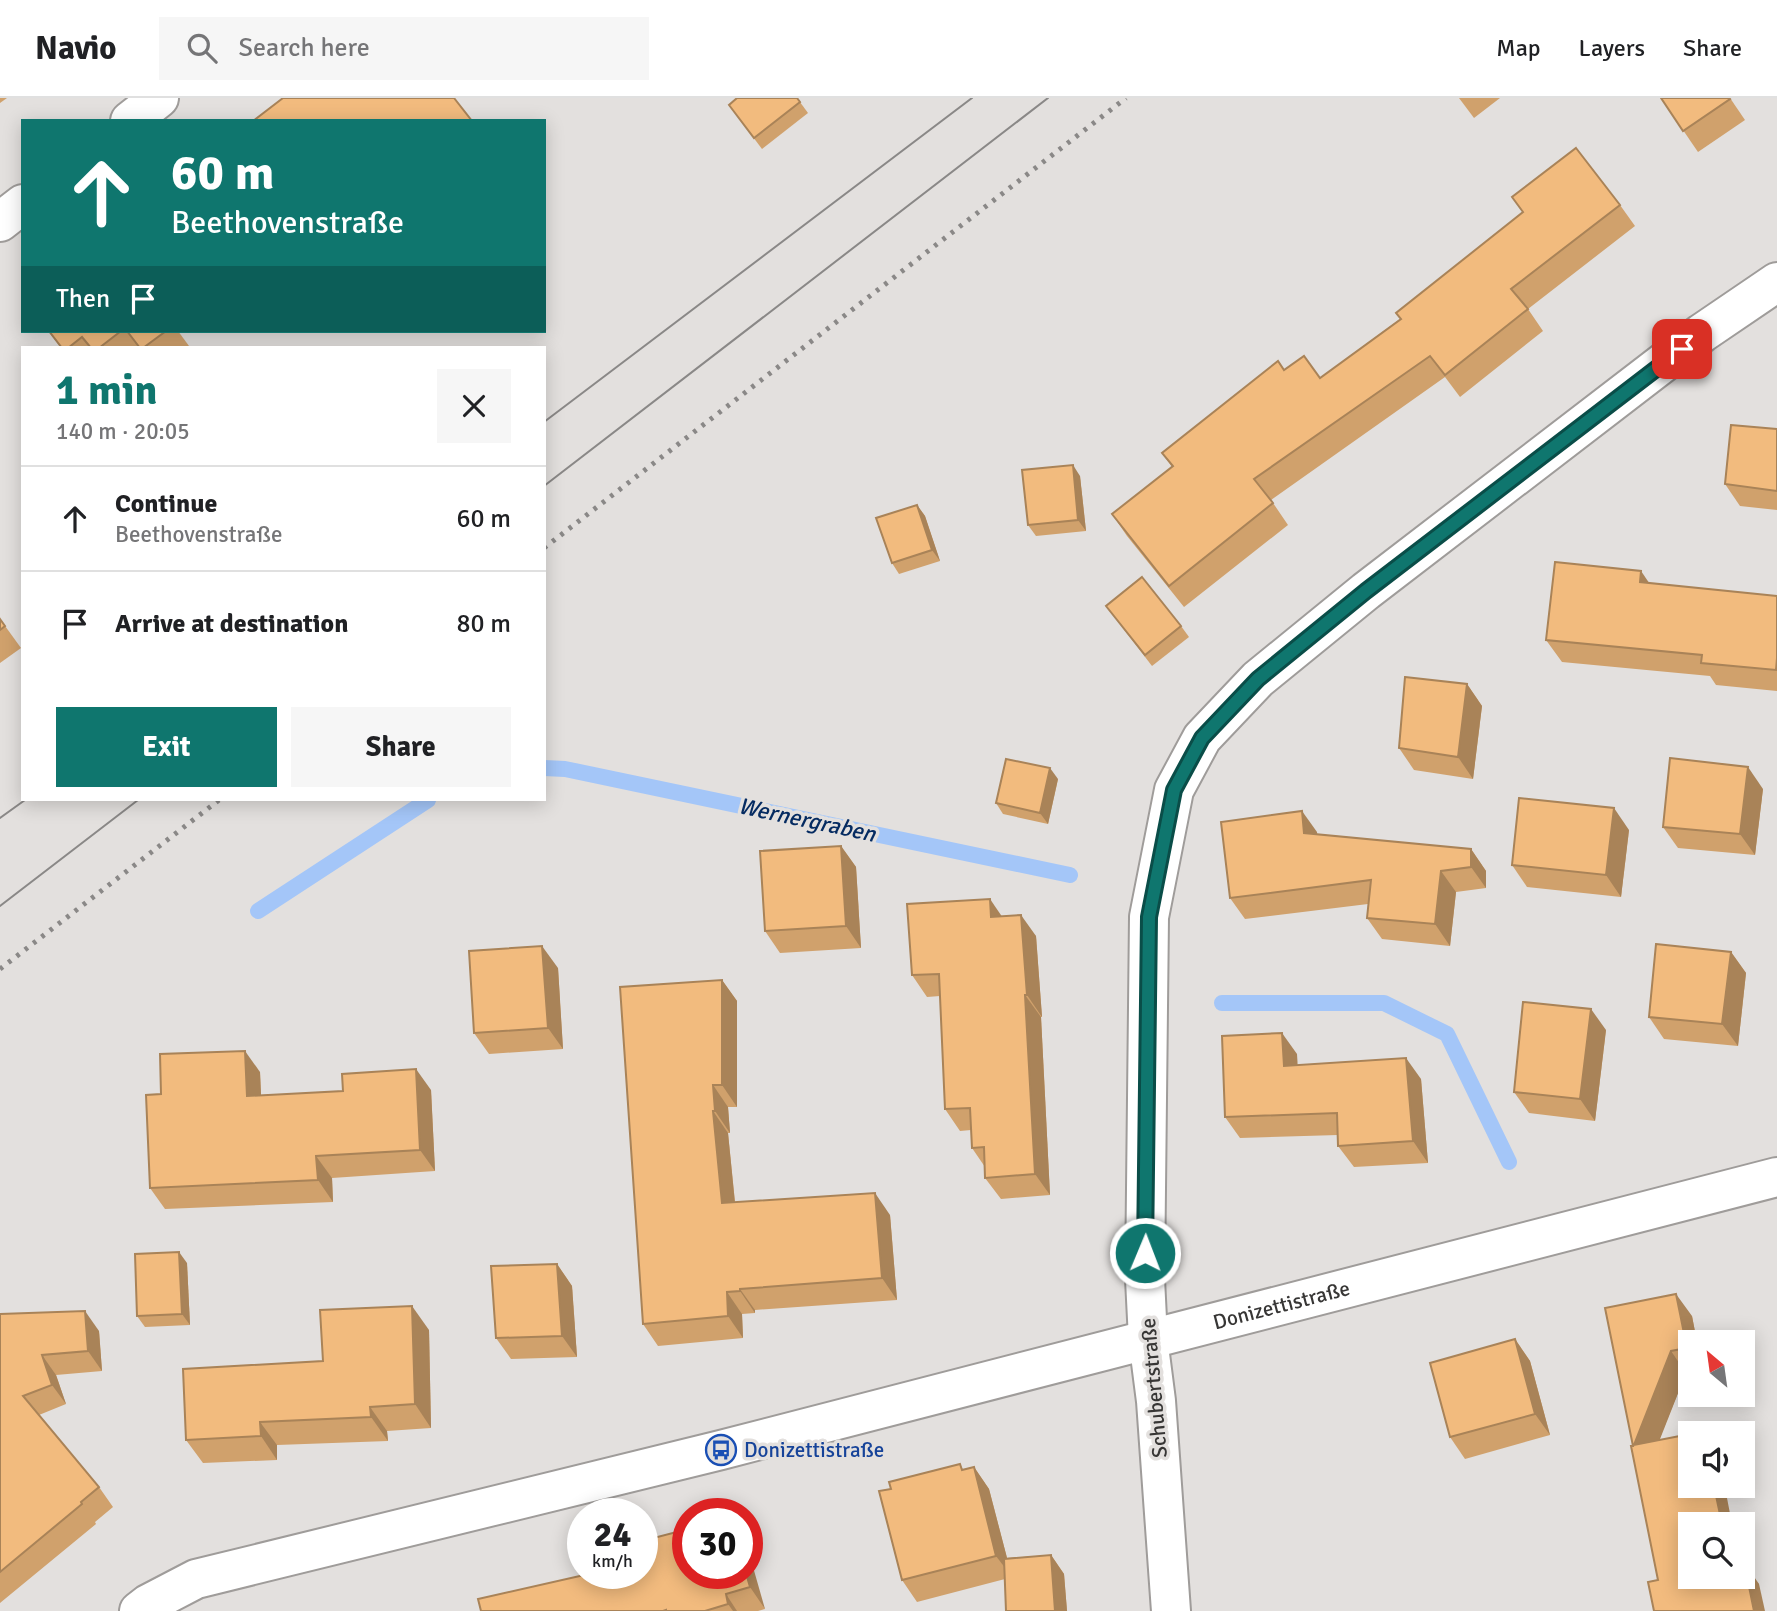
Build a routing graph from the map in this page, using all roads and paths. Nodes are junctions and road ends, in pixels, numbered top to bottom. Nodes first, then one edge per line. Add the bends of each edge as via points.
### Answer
1 (159, 98) edge
2 (133, 119) edge
3 (21, 206) edge
4 (0, 222) edge
5 (1777, 282) edge
6 (1777, 1177) edge
7 (1148, 1339) junction
8 (139, 1611) edge
9 (1171, 1611) edge

1 - 2 street
3 - 4 street
5 - 7 street, Schubertstraße via 1703,333 1366,591 1258,679 1202,738 1174,790 1149,917
6 - 7 street, Donizettistraße
7 - 8 street, Donizettistraße via 196,1579
7 - 9 street, Schubertstraße via 1157,1401

